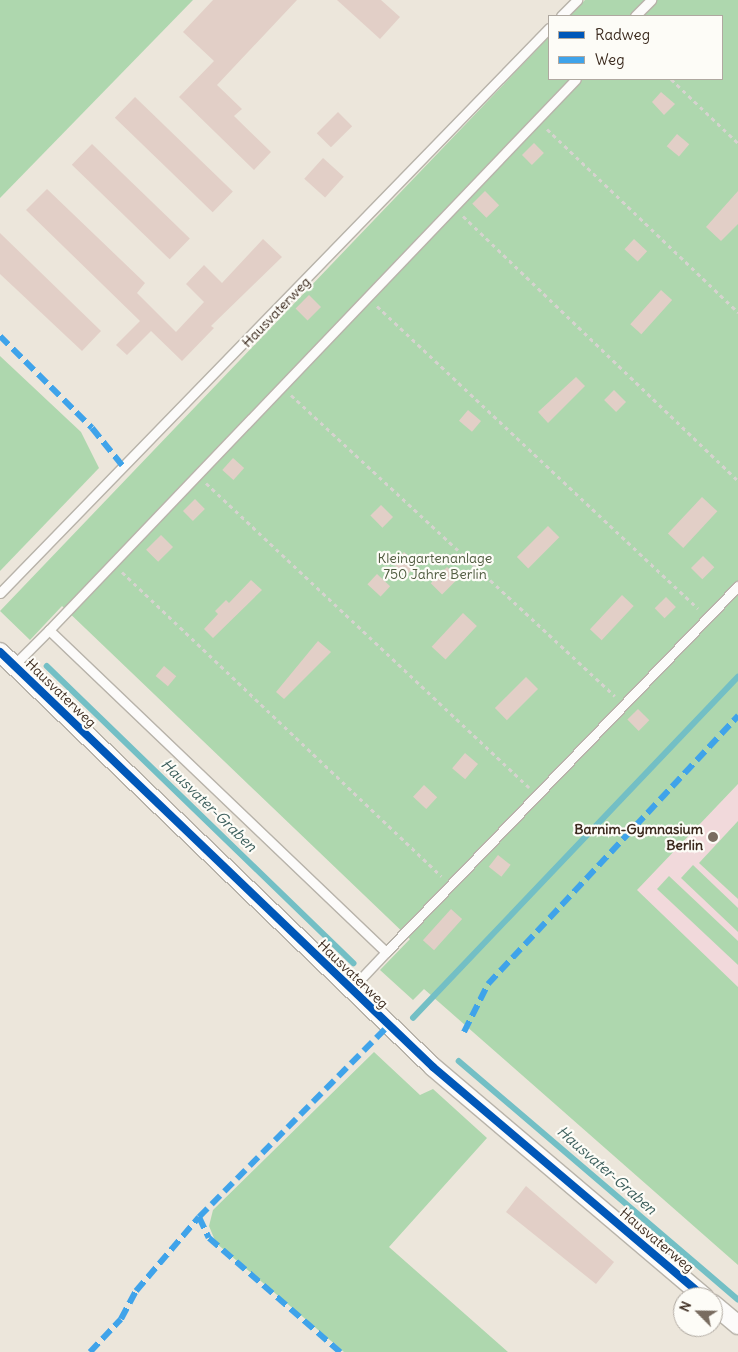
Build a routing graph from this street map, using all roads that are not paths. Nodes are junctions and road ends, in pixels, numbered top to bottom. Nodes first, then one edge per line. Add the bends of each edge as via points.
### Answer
1 (576, 0) edge
2 (651, 0) edge
3 (562, 15) edge
4 (636, 15) edge
5 (548, 29) edge
6 (575, 80) edge
7 (738, 586) edge
8 (0, 593) edge
9 (49, 630) junction
10 (0, 652) edge
11 (14, 665) junction
12 (386, 952) junction
13 (351, 989) junction
14 (692, 1287) edge
15 (723, 1313) edge
16 (738, 1326) edge

1 - 3 lane
2 - 4 lane
5 - 8 lane, Hausvaterweg
6 - 9 lane
7 - 12 lane
9 - 11 lane
9 - 12 lane
10 - 11 street, Hausvaterweg
11 - 13 street, Hausvaterweg
12 - 13 lane
13 - 14 street, Hausvaterweg via 434,1068
15 - 16 street

